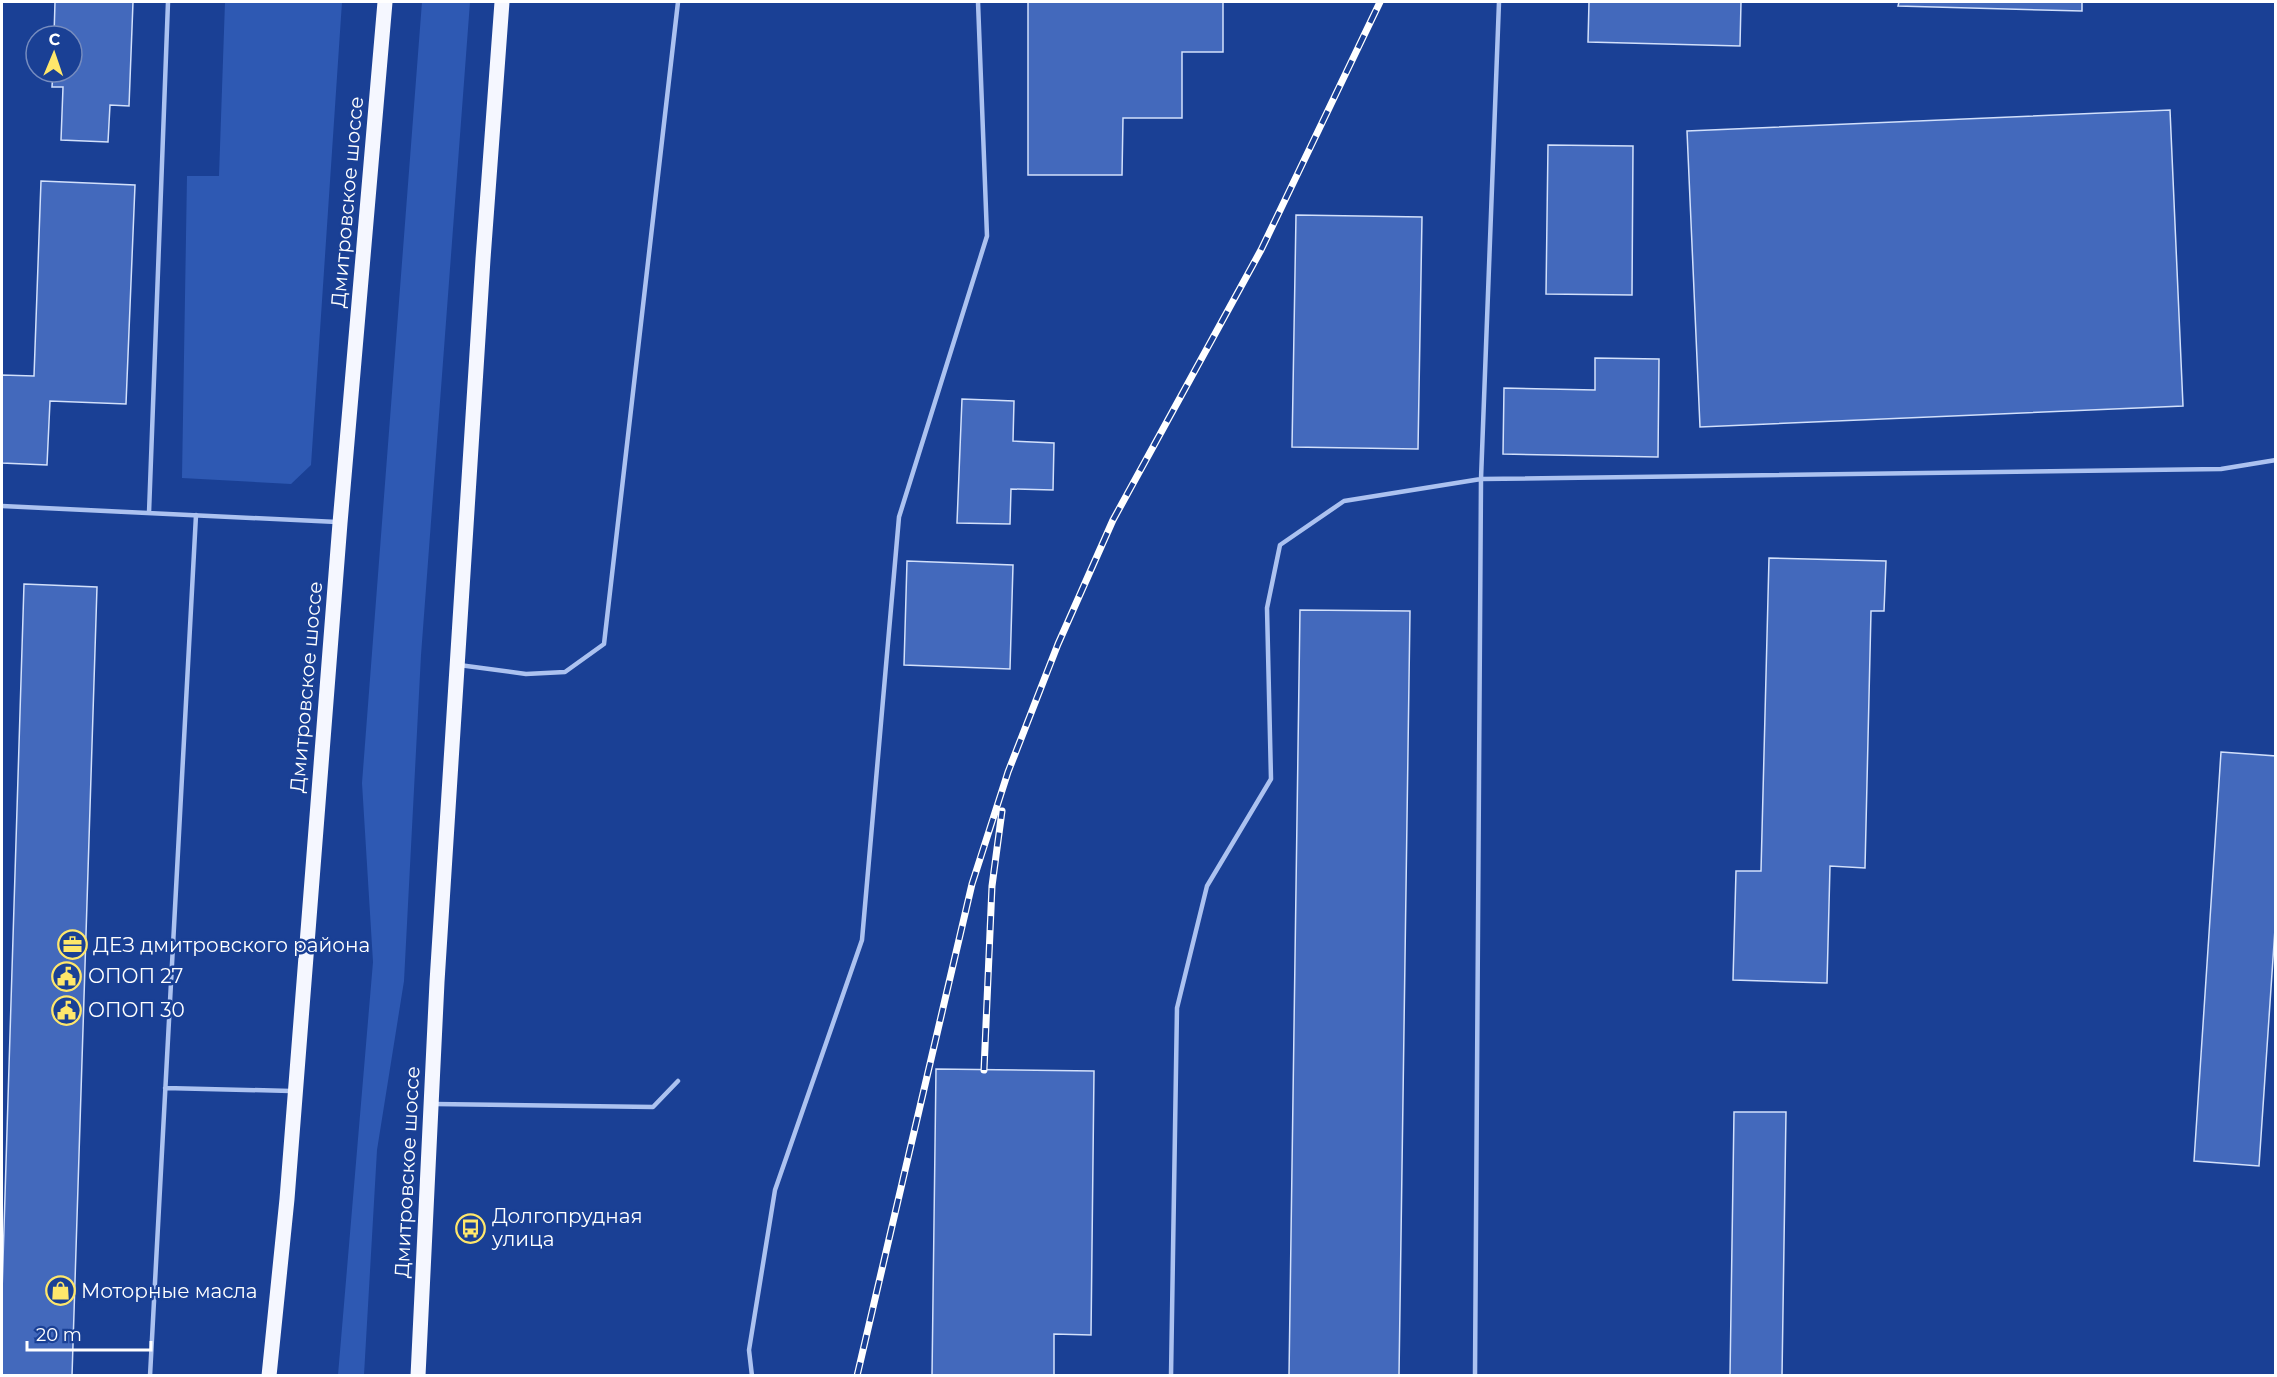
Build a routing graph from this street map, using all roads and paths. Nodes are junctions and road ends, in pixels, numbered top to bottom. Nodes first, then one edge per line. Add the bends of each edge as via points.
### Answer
1 (168, 2) edge
2 (385, 2) edge
3 (502, 2) edge
4 (678, 2) edge
5 (978, 2) edge
6 (1499, 2) edge
7 (2276, 460) edge
8 (1481, 479) junction
9 (2, 506) edge
10 (149, 513) junction
11 (196, 515) junction
12 (340, 523) junction
13 (459, 665) junction
14 (678, 1081) dead end
15 (165, 1088) junction
16 (295, 1091) junction
17 (431, 1104) junction
18 (150, 1376) edge
19 (269, 1376) edge
20 (418, 1376) edge
21 (752, 1376) edge
22 (1171, 1376) edge
23 (1475, 1376) edge

1 - 10 lane
2 - 12 main road, Дмитровское шоссе
3 - 13 main road, Дмитровское шоссе
4 - 13 lane via 604,644 565,672 526,674
5 - 21 lane via 987,236 899,517 862,940 775,1190 749,1350
6 - 8 lane
7 - 8 lane via 2221,469
8 - 22 lane via 1344,501 1280,545 1267,608 1271,779 1207,886 1178,1008
8 - 23 lane
9 - 10 lane
10 - 11 lane
11 - 12 lane
11 - 15 lane
12 - 16 main road, Дмитровское шоссе
13 - 17 main road, Дмитровское шоссе
14 - 17 lane via 653,1107
15 - 16 lane
15 - 18 lane
16 - 19 main road, Дмитровское шоссе
17 - 20 main road, Дмитровское шоссе

